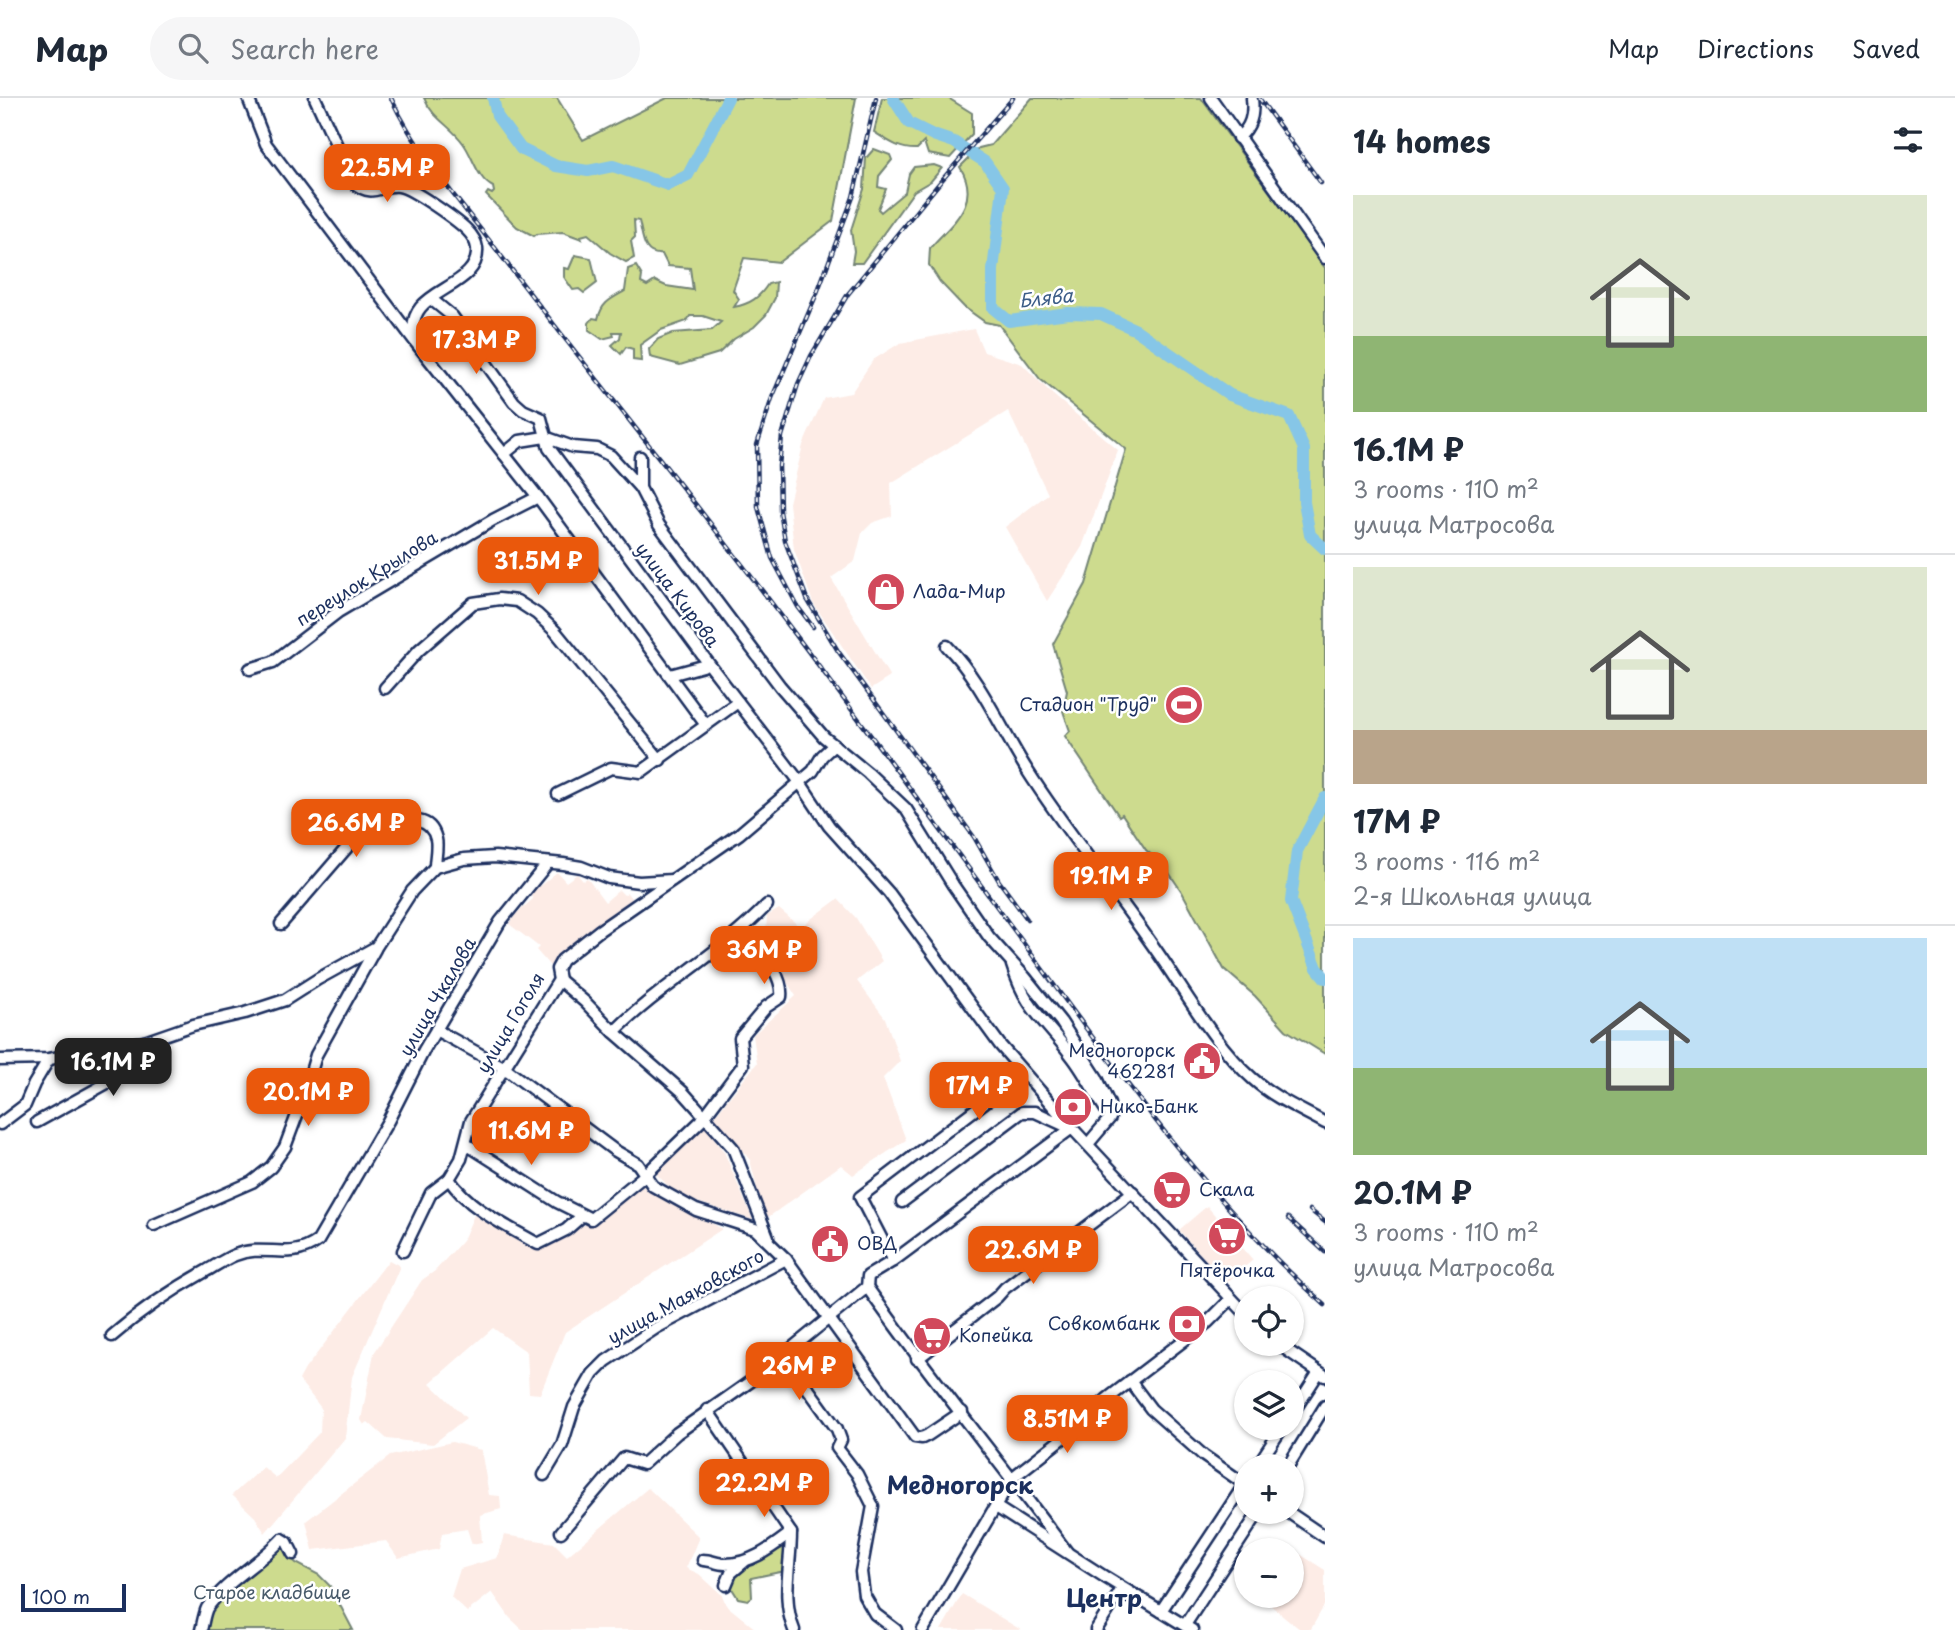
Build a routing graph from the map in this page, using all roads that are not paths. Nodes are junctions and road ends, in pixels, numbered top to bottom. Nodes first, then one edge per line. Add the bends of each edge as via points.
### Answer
1 (248, 98) edge
2 (315, 98) edge
3 (1211, 98) edge
4 (1252, 98) edge
5 (1238, 138) junction
6 (1325, 258) edge
7 (431, 299) junction
8 (416, 345) junction
9 (545, 437) junction
10 (504, 454) junction
11 (640, 457) dead end
12 (639, 488) junction
13 (538, 497) junction
14 (947, 646) dead end
15 (703, 666) dead end
16 (250, 669) dead end
17 (670, 675) junction
18 (385, 688) dead end
19 (738, 702) junction
20 (706, 725) junction
21 (834, 745) junction
22 (660, 760) junction
23 (799, 781) junction
24 (558, 794) dead end
25 (547, 864) junction
26 (435, 867) junction
27 (673, 880) junction
28 (767, 905) dead end
29 (281, 924) dead end
30 (744, 929) junction
31 (376, 947) junction
32 (559, 980) junction
33 (436, 1031) junction
34 (614, 1032) junction
35 (144, 1042) junction
36 (50, 1059) junction
37 (0, 1060) edge
38 (503, 1067) junction
39 (989, 1099) dead end
40 (707, 1117) junction
41 (37, 1122) dead end
42 (1325, 1123) edge
43 (0, 1124) edge
44 (1072, 1128) junction
45 (466, 1143) junction
46 (1088, 1144) junction
47 (645, 1175) junction
48 (449, 1179) junction
49 (1133, 1192) junction
50 (902, 1202) dead end
51 (582, 1216) junction
52 (155, 1225) dead end
53 (770, 1241) junction
54 (403, 1251) dead end
55 (786, 1259) junction
56 (893, 1261) junction
57 (867, 1287) junction
58 (1230, 1300) junction
59 (1234, 1304) edge
60 (829, 1317) junction
61 (112, 1336) dead end
62 (783, 1354) junction
63 (1296, 1356) edge
64 (917, 1359) junction
65 (1322, 1374) edge
66 (1130, 1381) junction
67 (1304, 1398) edge
68 (1325, 1406) edge
69 (707, 1410) junction
70 (962, 1412) junction
71 (1295, 1454) edge
72 (544, 1475) dead end
73 (1234, 1476) edge
74 (1012, 1478) junction
75 (1234, 1502) edge
76 (996, 1507) junction
77 (1304, 1523) edge
78 (1251, 1524) edge
79 (561, 1532) dead end
80 (791, 1533) junction
81 (1325, 1537) edge
82 (1067, 1552) junction
83 (293, 1554) dead end
84 (703, 1560) dead end
85 (744, 1562) junction
86 (726, 1585) dead end
87 (1161, 1611) junction
88 (1185, 1628) edge
89 (201, 1630) edge
90 (794, 1630) edge
91 (896, 1630) edge
92 (923, 1630) edge
93 (1096, 1630) edge

1 - 8 street via 266,144
2 - 7 street via 354,183 377,191 401,186 450,217 474,239 477,251 472,268
3 - 5 street
4 - 5 street via 1252,119
5 - 6 street
7 - 8 street via 416,310 411,324
7 - 9 street, улица Кирова via 452,316 514,402 541,418
8 - 10 street
9 - 10 street via 520,441
9 - 12 street via 611,456
9 - 19 street, улица Кирова
10 - 13 street
11 - 12 street
12 - 21 street via 659,525 780,686
13 - 16 street, переулок Крылова via 338,612 273,662
13 - 17 street
14 - 42 street via 1028,771 1222,1045 1273,1094
15 - 17 street
17 - 20 street
18 - 22 street via 419,650 473,603 517,601 555,631
19 - 20 street
19 - 23 street, улица Кирова
20 - 22 street
21 - 23 street, улица Гоголя
21 - 46 street via 906,809 989,937 1061,1022 1097,1078 1110,1118
22 - 24 street via 641,772 611,768
23 - 27 street, улица Гоголя via 739,834
23 - 44 street, улица Кирова via 830,826 890,893 1000,1045
25 - 26 street via 495,857
25 - 27 street via 581,867 624,880
25 - 33 street, улица Чкалова via 499,922
26 - 29 street via 436,840 422,822 405,820 363,829
26 - 31 street via 412,891
27 - 32 street, улица Гоголя via 562,960 557,969
28 - 30 street
30 - 34 street
30 - 40 street via 777,975 781,997 766,1007 740,1038 743,1065
31 - 35 street via 285,1000
31 - 52 street via 316,1055 285,1147 271,1167 252,1182
32 - 34 street
32 - 38 street, улица Гоголя
33 - 38 street
33 - 61 street, улица Чкалова via 318,1241 306,1250 258,1249 234,1255 145,1308
34 - 40 street
35 - 36 street
35 - 41 street via 145,1054 118,1077
36 - 37 street
36 - 43 street via 25,1105
38 - 45 street, улица Гоголя via 471,1121
38 - 47 street via 638,1164
39 - 56 street via 860,1197
40 - 47 street
40 - 53 street via 733,1148
44 - 46 street, улица Кирова
44 - 50 street via 1035,1112 1022,1112
44 - 56 street
45 - 48 street, улица Гоголя
45 - 51 street
46 - 49 street, улица Кирова
47 - 51 street via 591,1219
47 - 53 street via 653,1186 696,1210 755,1228
48 - 51 street via 458,1192 488,1214 538,1244
48 - 54 street, улица Гоголя via 431,1193
49 - 58 street, улица Кирова
49 - 64 street
53 - 55 street
55 - 60 street
55 - 72 street, улица Маяковского via 656,1328 606,1361 574,1407 562,1445
56 - 57 street via 868,1276
57 - 60 street
57 - 64 street
58 - 59 street, улица Кирова
58 - 66 street
60 - 62 street
60 - 70 street via 915,1437 928,1435
62 - 69 street
62 - 91 street via 837,1429 841,1440 837,1448 873,1506 860,1572 864,1595 875,1614
63 - 65 street
64 - 70 street
65 - 67 street
66 - 73 street via 1159,1416
66 - 74 street
68 - 71 street
69 - 79 street via 643,1464 624,1458
69 - 80 street
70 - 74 street
74 - 76 street
74 - 82 street
75 - 87 street
76 - 82 street
76 - 92 street
77 - 81 street
78 - 88 street
80 - 85 street
80 - 90 street via 786,1589 787,1615
82 - 87 street
83 - 89 street via 282,1539 225,1587 206,1610
84 - 85 street
85 - 86 street
87 - 88 street
88 - 93 street via 1120,1592

